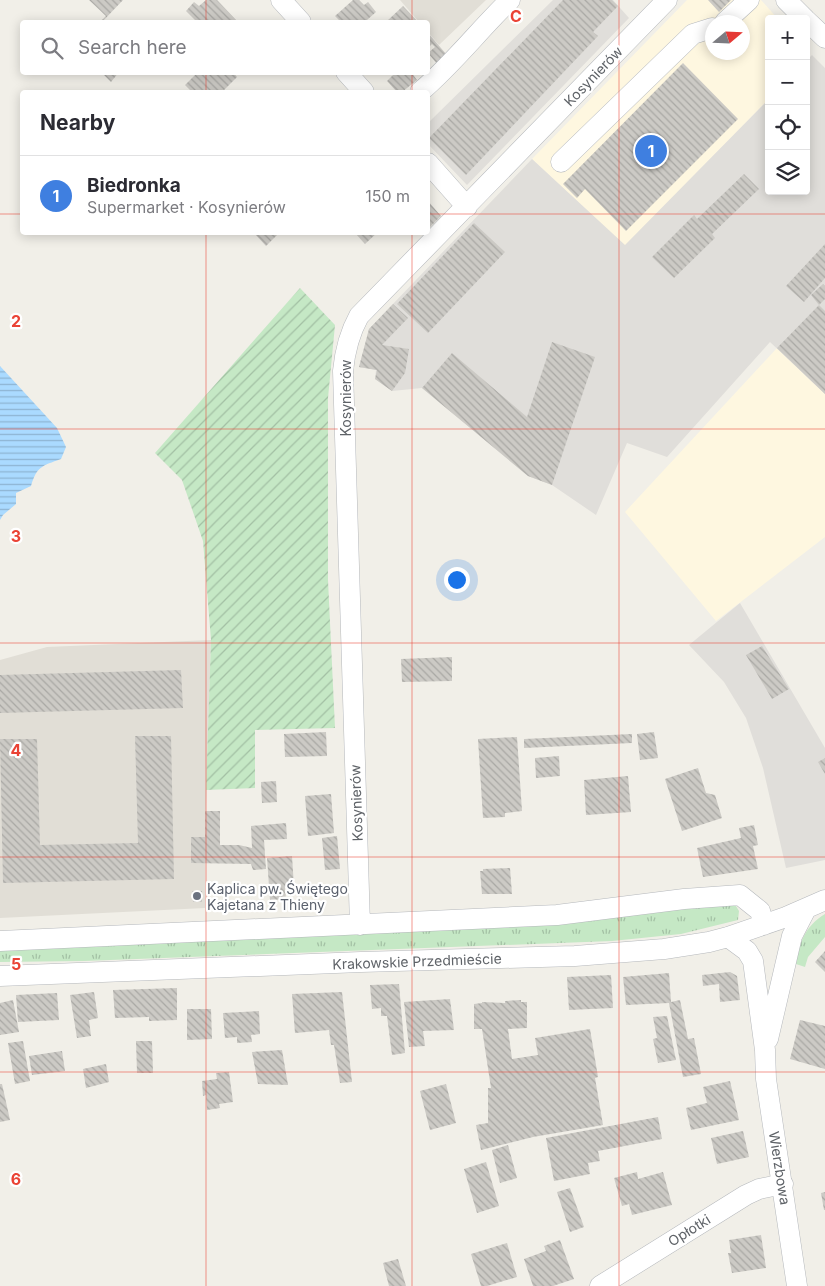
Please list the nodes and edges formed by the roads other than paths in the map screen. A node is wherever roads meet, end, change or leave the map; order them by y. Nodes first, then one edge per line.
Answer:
1 (280, 0) edge
2 (510, 0) edge
3 (667, 0) edge
4 (749, 0) edge
5 (786, 0) edge
6 (733, 15) edge
7 (802, 15) edge
8 (299, 20) edge
9 (810, 23) edge
10 (705, 30) edge
11 (825, 38) edge
12 (349, 75) edge
13 (362, 90) edge
14 (422, 90) edge
15 (561, 162) dead end
16 (430, 166) edge
17 (467, 207) junction
18 (825, 900) edge
19 (806, 909) junction
20 (360, 924) junction
21 (764, 925) junction
22 (728, 937) junction
23 (0, 941) edge
24 (0, 976) edge
25 (765, 1050) junction
26 (783, 1184) junction
27 (600, 1286) edge
28 (797, 1286) edge

1 - 8 street
2 - 14 street
3 - 17 street, Kosynierów
4 - 6 street
5 - 7 street
9 - 11 street
10 - 15 street
12 - 13 street
16 - 17 street
17 - 20 street, Kosynierów
18 - 19 street, Krakowskie Przedmieście
19 - 21 street, Krakowskie Przedmieście
19 - 25 street, Wierzbowa
20 - 21 street
20 - 23 street
21 - 22 street, Krakowskie Przedmieście
22 - 24 street, Krakowskie Przedmieście
22 - 25 street, Wierzbowa
25 - 26 street, Wierzbowa
26 - 27 street, Opłotki
26 - 28 street, Wierzbowa

